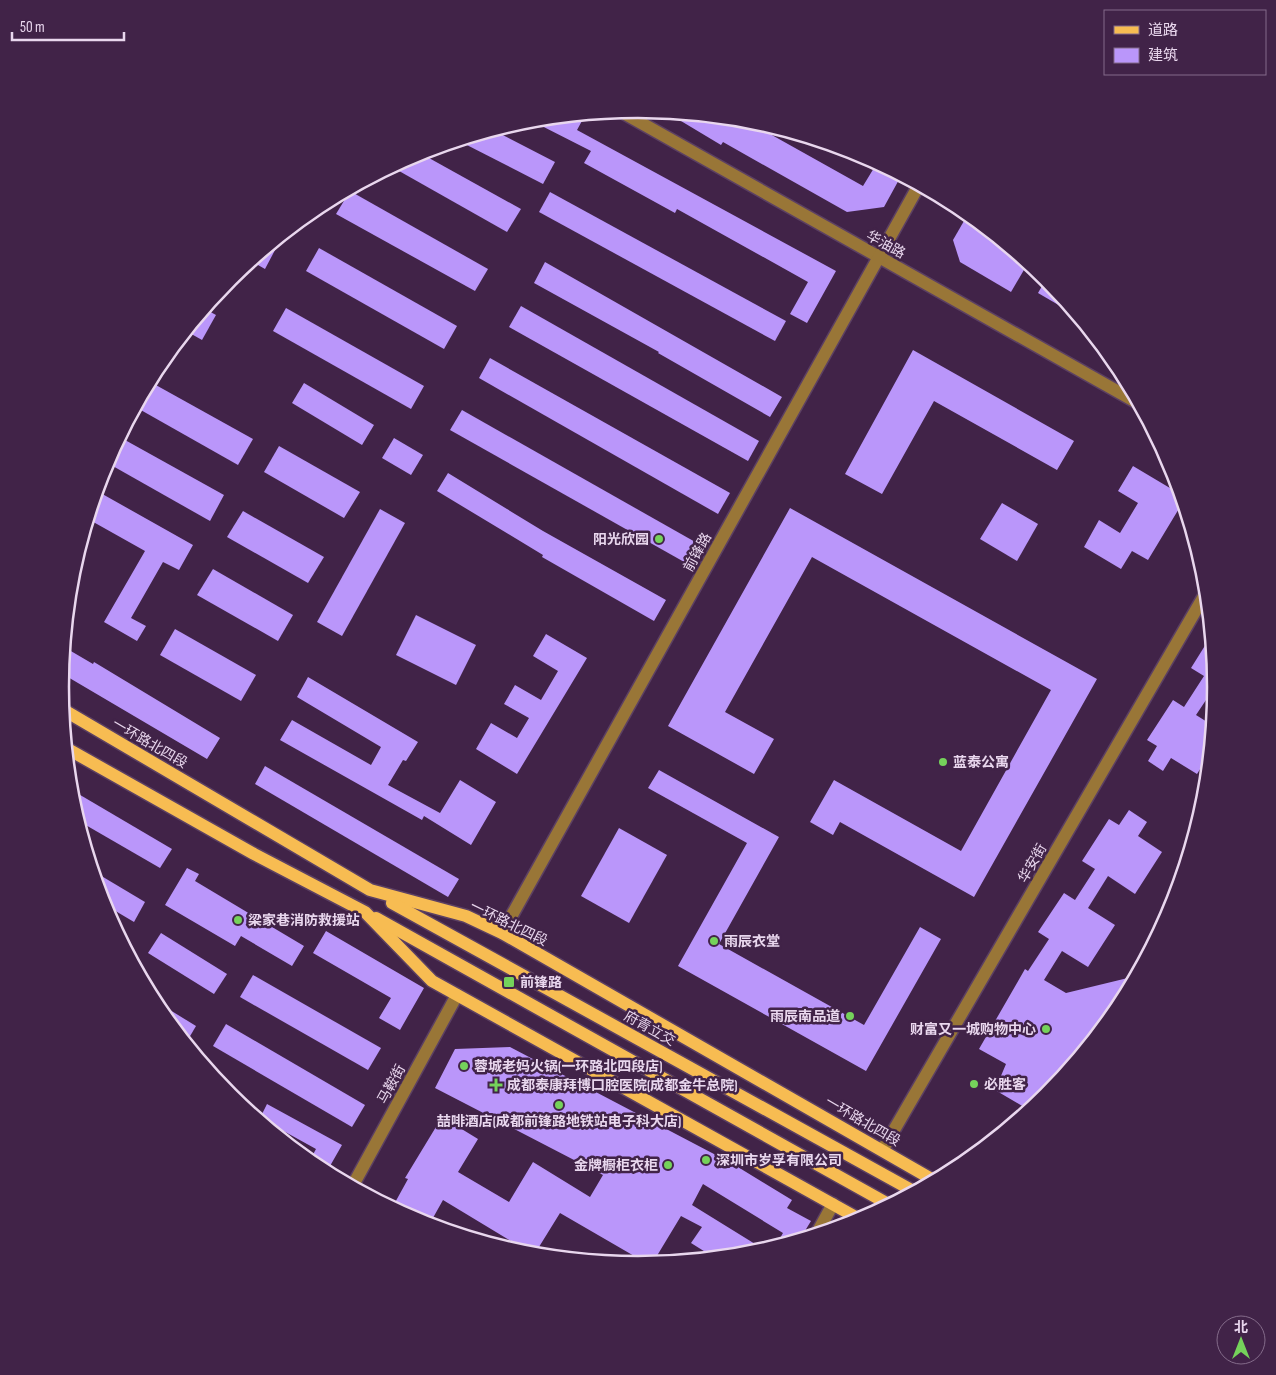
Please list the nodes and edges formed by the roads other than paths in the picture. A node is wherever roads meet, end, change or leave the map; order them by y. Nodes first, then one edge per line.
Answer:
1 (633, 118) edge
2 (916, 191) edge
3 (879, 257) junction
4 (1127, 397) edge
5 (1200, 601) edge
6 (70, 714) edge
7 (73, 752) edge
8 (370, 890) junction
9 (366, 912) junction
10 (502, 933) junction
11 (457, 995) junction
12 (883, 1149) junction
13 (928, 1177) edge
14 (355, 1181) edge
15 (908, 1188) edge
16 (883, 1201) edge
17 (833, 1204) junction
18 (852, 1215) edge
19 (820, 1227) edge

1 - 3 street, 华油路
2 - 3 street, 前锋路
3 - 4 street, 华油路
3 - 10 street, 前锋路
5 - 12 street, 华安街
6 - 8 main road, 一环路北四段
7 - 9 main road
8 - 10 main road, 一环路北四段
8 - 15 main road, 府青立交
9 - 11 main road
9 - 16 main road
10 - 12 main road, 一环路北四段
11 - 14 street, 马鞍街
11 - 17 main road
12 - 13 main road, 一环路北四段
17 - 18 main road
17 - 19 street

